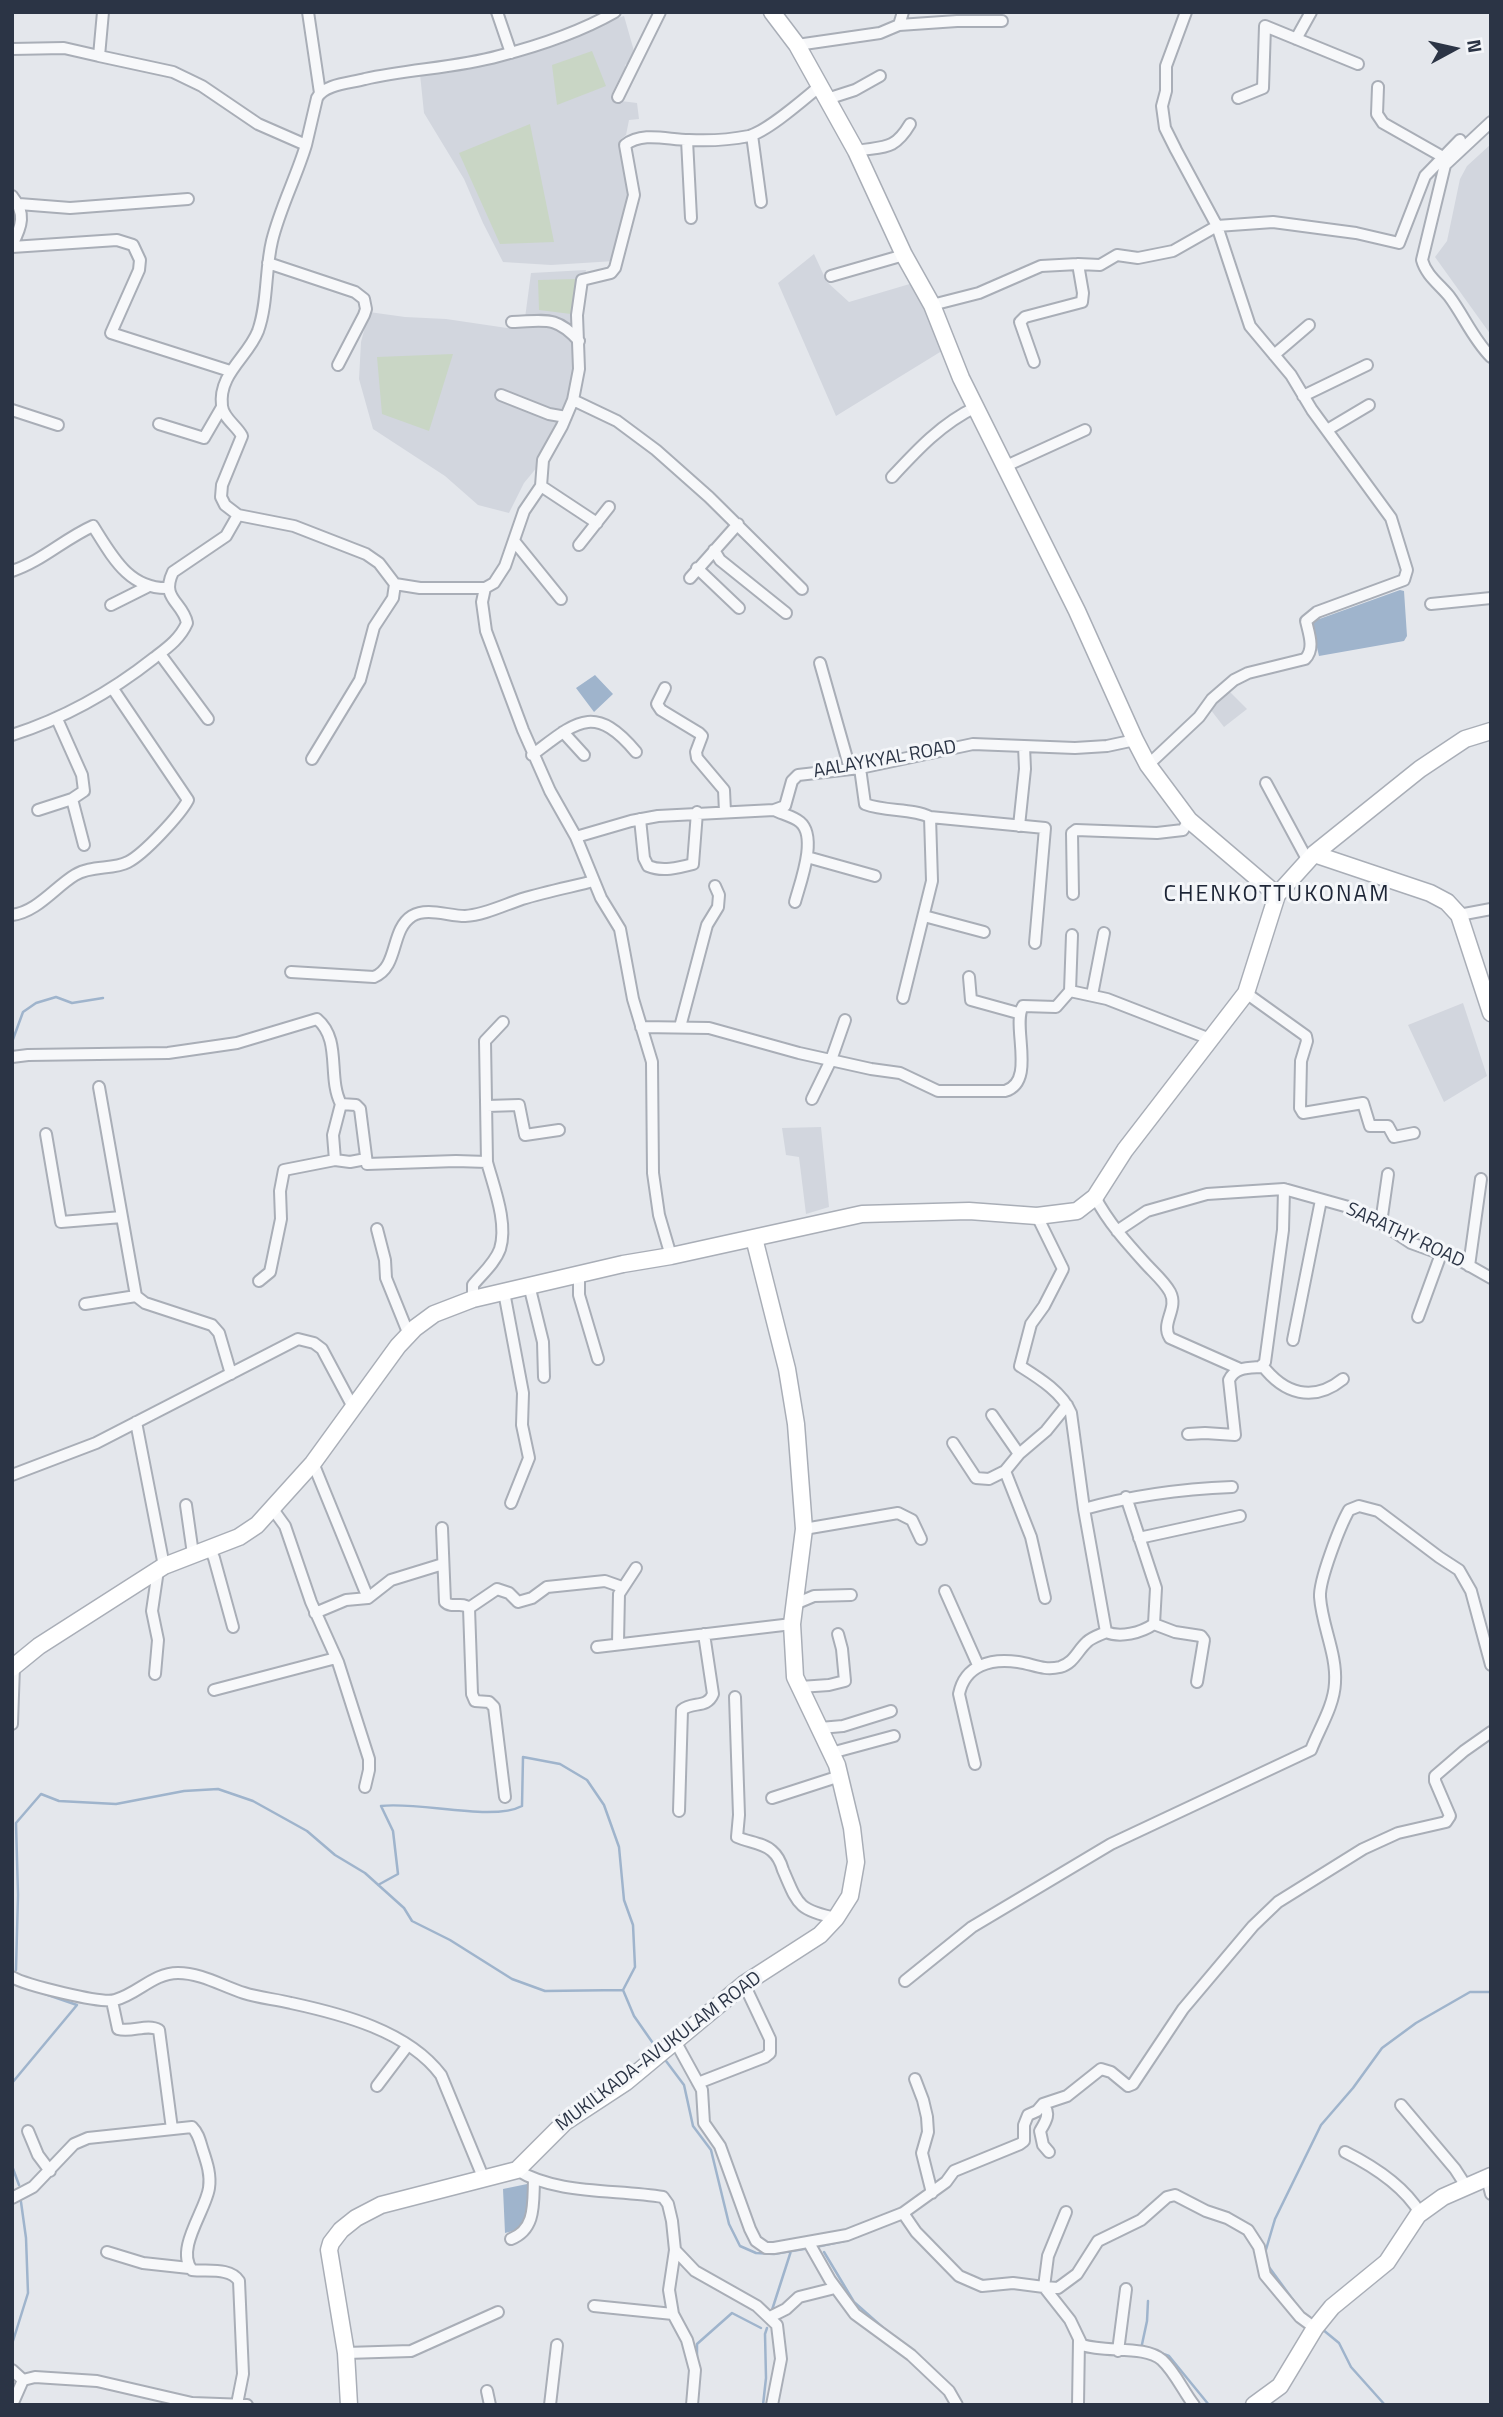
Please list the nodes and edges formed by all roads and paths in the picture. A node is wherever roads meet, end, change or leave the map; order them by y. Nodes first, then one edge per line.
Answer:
1 (103, 12) edge
2 (308, 12) edge
3 (497, 12) edge
4 (615, 12) edge
5 (660, 12) edge
6 (772, 12) edge
7 (903, 12) edge
8 (1186, 12) edge
9 (1311, 12) edge
10 (1002, 21) dead end
11 (899, 25) junction
12 (1296, 39) junction
13 (797, 45) junction
14 (12, 49) edge
15 (511, 53) junction
16 (99, 56) junction
17 (1358, 64) dead end
18 (880, 76) dead end
19 (1378, 87) dead end
20 (824, 92) junction
21 (320, 93) junction
22 (618, 97) dead end
23 (1238, 98) dead end
24 (1491, 122) edge
25 (910, 124) dead end
26 (752, 135) junction
27 (1460, 139) dead end
28 (687, 140) junction
29 (306, 145) junction
30 (856, 151) junction
31 (1443, 157) junction
32 (188, 199) dead end
33 (15, 200) edge
34 (761, 202) dead end
35 (691, 218) dead end
36 (1217, 226) junction
37 (12, 246) edge
38 (904, 255) junction
39 (268, 263) junction
40 (1079, 264) junction
41 (831, 276) dead end
42 (932, 304) junction
43 (512, 322) dead end
44 (1309, 325) dead end
45 (579, 341) junction
46 (1274, 355) junction
47 (1491, 357) edge
48 (1034, 362) dead end
49 (338, 365) dead end
50 (1367, 365) dead end
51 (230, 371) junction
52 (501, 395) dead end
53 (1303, 396) junction
54 (573, 400) junction
55 (1369, 405) dead end
56 (222, 407) junction
57 (976, 407) junction
58 (12, 410) edge
59 (566, 417) junction
60 (159, 424) dead end
61 (58, 425) dead end
62 (1085, 430) dead end
63 (1327, 430) junction
64 (1006, 466) junction
65 (892, 477) dead end
66 (541, 486) junction
67 (609, 508) dead end
68 (238, 515) junction
69 (597, 523) junction
70 (738, 524) junction
71 (514, 541) junction
72 (579, 545) dead end
73 (714, 550) junction
74 (696, 568) junction
75 (12, 571) edge
76 (690, 578) dead end
77 (394, 584) junction
78 (147, 587) junction
79 (169, 588) junction
80 (485, 588) junction
81 (802, 589) dead end
82 (1491, 598) edge
83 (561, 600) dead end
84 (1431, 604) dead end
85 (111, 605) dead end
86 (739, 608) dead end
87 (786, 613) dead end
88 (160, 654) junction
89 (820, 663) dead end
90 (665, 688) dead end
91 (113, 689) junction
92 (57, 719) junction
93 (208, 719) dead end
94 (1491, 731) edge
95 (563, 732) junction
96 (12, 735) edge
97 (1135, 740) junction
98 (1024, 746) junction
99 (636, 752) dead end
100 (532, 754) junction
101 (584, 755) dead end
102 (312, 759) dead end
103 (1148, 765) junction
104 (855, 768) junction
105 (1266, 783) dead end
106 (72, 799) junction
107 (38, 810) dead end
108 (782, 811) junction
109 (697, 812) junction
110 (725, 813) junction
111 (930, 817) junction
112 (640, 819) junction
113 (1189, 820) junction
114 (1018, 826) junction
115 (576, 837) junction
116 (84, 845) dead end
117 (807, 857) junction
118 (1311, 857) junction
119 (875, 876) dead end
120 (594, 881) junction
121 (715, 886) dead end
122 (1073, 894) dead end
123 (1278, 895) junction
124 (795, 902) dead end
125 (1491, 909) edge
126 (12, 915) edge
127 (1458, 915) junction
128 (924, 916) junction
129 (984, 932) dead end
130 (1104, 933) dead end
131 (1072, 935) dead end
132 (1035, 943) dead end
133 (291, 972) dead end
134 (969, 977) dead end
135 (1070, 991) junction
136 (1246, 993) junction
137 (1092, 995) junction
138 (902, 998) dead end
139 (1018, 1013) junction
140 (1491, 1013) edge
141 (845, 1020) dead end
142 (503, 1022) dead end
143 (641, 1027) junction
144 (680, 1027) junction
145 (1210, 1039) junction
146 (12, 1057) edge
147 (831, 1060) junction
148 (99, 1087) dead end
149 (812, 1099) dead end
150 (341, 1104) junction
151 (487, 1106) junction
152 (559, 1130) dead end
153 (1414, 1133) dead end
154 (46, 1134) dead end
155 (366, 1159) junction
156 (335, 1160) junction
157 (487, 1162) junction
158 (1388, 1174) dead end
159 (1481, 1179) dead end
160 (1284, 1189) junction
161 (1095, 1197) junction
162 (1321, 1200) junction
163 (1037, 1216) junction
164 (122, 1217) junction
165 (1381, 1223) junction
166 (377, 1229) dead end
167 (1117, 1231) junction
168 (754, 1238) junction
169 (1441, 1254) junction
170 (671, 1256) junction
171 (1469, 1266) junction
172 (579, 1274) junction
173 (1491, 1278) edge
174 (259, 1281) dead end
175 (529, 1286) junction
176 (504, 1292) junction
177 (136, 1296) junction
178 (473, 1299) junction
179 (85, 1304) dead end
180 (1418, 1317) dead end
181 (409, 1335) junction
182 (1293, 1340) dead end
183 (598, 1359) dead end
184 (1262, 1365) junction
185 (1240, 1369) junction
186 (231, 1374) junction
187 (544, 1377) dead end
188 (1343, 1379) dead end
189 (1067, 1405) junction
190 (354, 1409) junction
191 (992, 1415) dead end
192 (136, 1422) junction
193 (1188, 1434) dead end
194 (953, 1443) dead end
195 (1019, 1454) junction
196 (313, 1463) junction
197 (1005, 1471) junction
198 (12, 1475) edge
199 (1232, 1487) dead end
200 (1125, 1497) junction
201 (511, 1503) dead end
202 (186, 1505) dead end
203 (272, 1508) junction
204 (1084, 1508) junction
205 (1240, 1516) dead end
206 (442, 1528) dead end
207 (804, 1529) junction
208 (1139, 1538) junction
209 (921, 1539) dead end
210 (209, 1548) junction
211 (193, 1554) junction
212 (443, 1564) junction
213 (161, 1568) junction
214 (636, 1568) dead end
215 (622, 1587) junction
216 (945, 1591) dead end
217 (851, 1595) dead end
218 (368, 1598) junction
219 (1045, 1598) dead end
220 (795, 1604) junction
221 (469, 1608) junction
222 (315, 1613) junction
223 (792, 1624) junction
224 (1154, 1624) junction
225 (233, 1628) dead end
226 (1106, 1632) junction
227 (704, 1634) junction
228 (838, 1634) dead end
229 (618, 1643) junction
230 (597, 1647) dead end
231 (336, 1658) junction
232 (978, 1665) junction
233 (1491, 1665) edge
234 (13, 1667) edge
235 (155, 1674) dead end
236 (1196, 1682) dead end
237 (800, 1687) junction
238 (214, 1690) dead end
239 (735, 1697) dead end
240 (891, 1711) dead end
241 (12, 1724) edge
242 (820, 1728) junction
243 (1491, 1732) edge
244 (894, 1735) dead end
245 (831, 1753) junction
246 (975, 1763) dead end
247 (840, 1776) junction
248 (365, 1787) dead end
249 (505, 1797) dead end
250 (772, 1798) dead end
251 (679, 1811) dead end
252 (836, 1918) junction
253 (12, 1978) edge
254 (905, 1981) dead end
255 (744, 1984) junction
256 (112, 2001) junction
257 (408, 2045) junction
258 (663, 2049) junction
259 (915, 2079) dead end
260 (698, 2083) junction
261 (377, 2085) dead end
262 (1043, 2104) junction
263 (1401, 2105) dead end
264 (172, 2129) junction
265 (28, 2131) dead end
266 (1049, 2152) dead end
267 (1345, 2152) dead end
268 (517, 2170) junction
269 (50, 2171) junction
270 (483, 2177) junction
271 (534, 2180) junction
272 (1490, 2183) edge
273 (1466, 2186) junction
274 (932, 2193) junction
275 (12, 2198) edge
276 (1066, 2212) dead end
277 (1420, 2213) junction
278 (905, 2217) junction
279 (511, 2239) dead end
280 (810, 2246) junction
281 (675, 2250) junction
282 (107, 2252) dead end
283 (189, 2268) junction
284 (1044, 2284) junction
285 (835, 2288) junction
286 (1126, 2288) dead end
287 (594, 2306) dead end
288 (498, 2312) dead end
289 (673, 2314) junction
290 (769, 2317) junction
291 (1319, 2324) junction
292 (1079, 2340) junction
293 (557, 2345) dead end
294 (1118, 2349) junction
295 (346, 2353) junction
296 (12, 2370) edge
297 (23, 2380) junction
298 (487, 2391) dead end
299 (12, 2404) edge
300 (242, 2404) edge
301 (349, 2405) edge
302 (490, 2405) edge
303 (550, 2405) edge
304 (692, 2405) edge
305 (772, 2405) edge
306 (957, 2405) edge
307 (1078, 2405) edge
308 (1194, 2405) edge
309 (1254, 2405) edge

1 - 16 street
2 - 21 street
3 - 15 street
4 - 15 street
5 - 22 street
6 - 13 main road
7 - 11 street
8 - 36 street
9 - 12 street
10 - 11 street
11 - 13 street
12 - 17 street
12 - 23 street
13 - 20 main road
14 - 16 street
15 - 21 street
16 - 29 street
18 - 20 street
19 - 31 street
20 - 26 street
20 - 30 main road
21 - 29 street
24 - 47 street
25 - 30 street
26 - 28 street
26 - 34 street
27 - 31 street
28 - 35 street
28 - 45 street
29 - 39 street
30 - 38 main road
31 - 36 street
32 - 33 street
33 - 37 street
36 - 40 street
36 - 46 street
37 - 51 street
38 - 41 street
38 - 42 main road
39 - 49 street
39 - 51 street
40 - 42 street
40 - 48 street
42 - 57 main road
43 - 45 street
44 - 46 street
45 - 54 street
46 - 53 street
50 - 53 street
51 - 56 street
52 - 59 street
53 - 63 street
54 - 59 street
54 - 70 street
55 - 63 street
56 - 60 street
56 - 68 street
57 - 64 main road
57 - 65 street
58 - 61 street
59 - 66 street
62 - 64 street
63 - 103 street
64 - 97 main road
66 - 69 street
66 - 71 street
67 - 69 street
68 - 77 street
68 - 79 street
69 - 72 street
70 - 73 street
70 - 81 street
71 - 80 street
71 - 83 street
73 - 74 street
73 - 87 street
74 - 76 street
74 - 86 street
75 - 78 street
77 - 80 street
77 - 102 street
78 - 79 street
78 - 85 street
79 - 88 street
80 - 100 street
82 - 84 street
88 - 91 street
88 - 93 street
89 - 104 street
90 - 110 street
91 - 92 street
91 - 126 street
92 - 96 street
92 - 106 street
94 - 118 main road
95 - 99 street
95 - 100 street
95 - 101 street
97 - 98 street, AALAYKYAL ROAD
97 - 103 main road
98 - 104 street, AALAYKYAL ROAD
98 - 114 street
100 - 115 street
103 - 113 main road
104 - 108 street, AALAYKYAL ROAD
104 - 111 street
105 - 118 street
106 - 107 street
106 - 116 street
108 - 110 street
108 - 117 street
109 - 110 street
109 - 112 street
109 - 112 street
111 - 114 street
111 - 128 street
112 - 115 street
113 - 122 street
113 - 123 main road
114 - 132 street
115 - 120 street
117 - 119 street
117 - 124 street
118 - 123 main road
118 - 127 main road
120 - 133 street
120 - 143 street
121 - 144 street
123 - 136 main road
125 - 127 street
127 - 140 main road
128 - 129 street
128 - 138 street
130 - 137 street
131 - 135 street
134 - 139 street
135 - 137 street
135 - 139 street
136 - 145 main road
136 - 153 street
137 - 145 street
139 - 147 street
141 - 147 street
142 - 151 street
143 - 144 street
143 - 170 street
144 - 147 street
145 - 161 main road
146 - 150 street
147 - 149 street
148 - 164 street
150 - 155 street
150 - 156 street
151 - 152 street
151 - 157 street
154 - 164 street
155 - 156 street
155 - 157 street
156 - 174 street
157 - 178 street
158 - 165 street
159 - 171 street
160 - 162 street, SARATHY ROAD
160 - 167 street, SARATHY ROAD
160 - 184 street
161 - 163 main road
161 - 167 street
162 - 165 street, SARATHY ROAD
162 - 182 street
163 - 168 main road
163 - 189 street
164 - 177 street
165 - 169 street, SARATHY ROAD
166 - 181 street
167 - 185 street
168 - 170 main road
168 - 207 main road, MUKILKADA-AVUKULAM ROAD
169 - 171 street, SARATHY ROAD
169 - 180 street
170 - 172 main road
171 - 173 street, SARATHY ROAD
172 - 175 main road
172 - 183 street
175 - 176 main road
175 - 187 street
176 - 178 main road
176 - 201 street
177 - 179 street
177 - 186 street
178 - 181 main road
181 - 190 main road
184 - 185 street
184 - 188 street
185 - 193 street
186 - 190 street
186 - 192 street
189 - 195 street
189 - 204 street
190 - 196 main road
191 - 195 street
192 - 198 street
192 - 213 street
194 - 197 street
195 - 197 street
196 - 203 main road
196 - 218 street
197 - 219 street
199 - 200 street
200 - 204 street
200 - 208 street
202 - 211 street
203 - 210 main road
203 - 222 street
204 - 226 street
205 - 208 street
206 - 212 street
207 - 209 street
207 - 220 main road, MUKILKADA-AVUKULAM ROAD
208 - 224 street
210 - 211 main road
210 - 225 street
211 - 213 main road
212 - 218 street
212 - 221 street
213 - 234 main road
213 - 235 street
214 - 215 street
215 - 221 street
215 - 229 street
216 - 232 street
217 - 220 street
218 - 222 street
220 - 223 main road, MUKILKADA-AVUKULAM ROAD
221 - 249 street
222 - 231 street
223 - 227 street
223 - 237 main road, MUKILKADA-AVUKULAM ROAD
224 - 226 street
224 - 236 street
226 - 232 street
227 - 229 street
227 - 251 street
228 - 237 street
229 - 230 street
231 - 238 street
231 - 248 street
232 - 246 street
233 - 254 street
234 - 241 street
237 - 242 main road, MUKILKADA-AVUKULAM ROAD
239 - 252 street
240 - 242 street
242 - 245 main road, MUKILKADA-AVUKULAM ROAD
243 - 262 street
244 - 245 street
245 - 247 main road, MUKILKADA-AVUKULAM ROAD
247 - 250 street
247 - 252 main road, MUKILKADA-AVUKULAM ROAD
252 - 255 main road, MUKILKADA-AVUKULAM ROAD
253 - 256 street
255 - 258 main road, MUKILKADA-AVUKULAM ROAD
255 - 260 street
256 - 257 street
256 - 264 street
257 - 261 street
257 - 270 street
258 - 260 street
258 - 268 main road, MUKILKADA-AVUKULAM ROAD
259 - 274 street
260 - 280 street
262 - 266 street
262 - 274 street
263 - 273 street
264 - 269 street
264 - 283 street
265 - 269 street
267 - 277 street
268 - 270 main road
268 - 271 street
269 - 275 street
270 - 295 main road
271 - 279 street
271 - 281 street
272 - 273 main road
273 - 277 main road
274 - 278 street
276 - 284 street
277 - 291 main road
278 - 280 street
278 - 284 street
280 - 285 street
281 - 289 street
281 - 290 street
282 - 283 street
283 - 300 street
284 - 291 street
284 - 292 street
285 - 290 street
285 - 306 street
286 - 294 street
287 - 289 street
288 - 295 street
289 - 304 street
290 - 305 street
291 - 309 main road
292 - 294 street
292 - 307 street
293 - 303 street
294 - 308 street
295 - 301 main road
296 - 297 street
297 - 299 street
297 - 300 street
298 - 302 street

